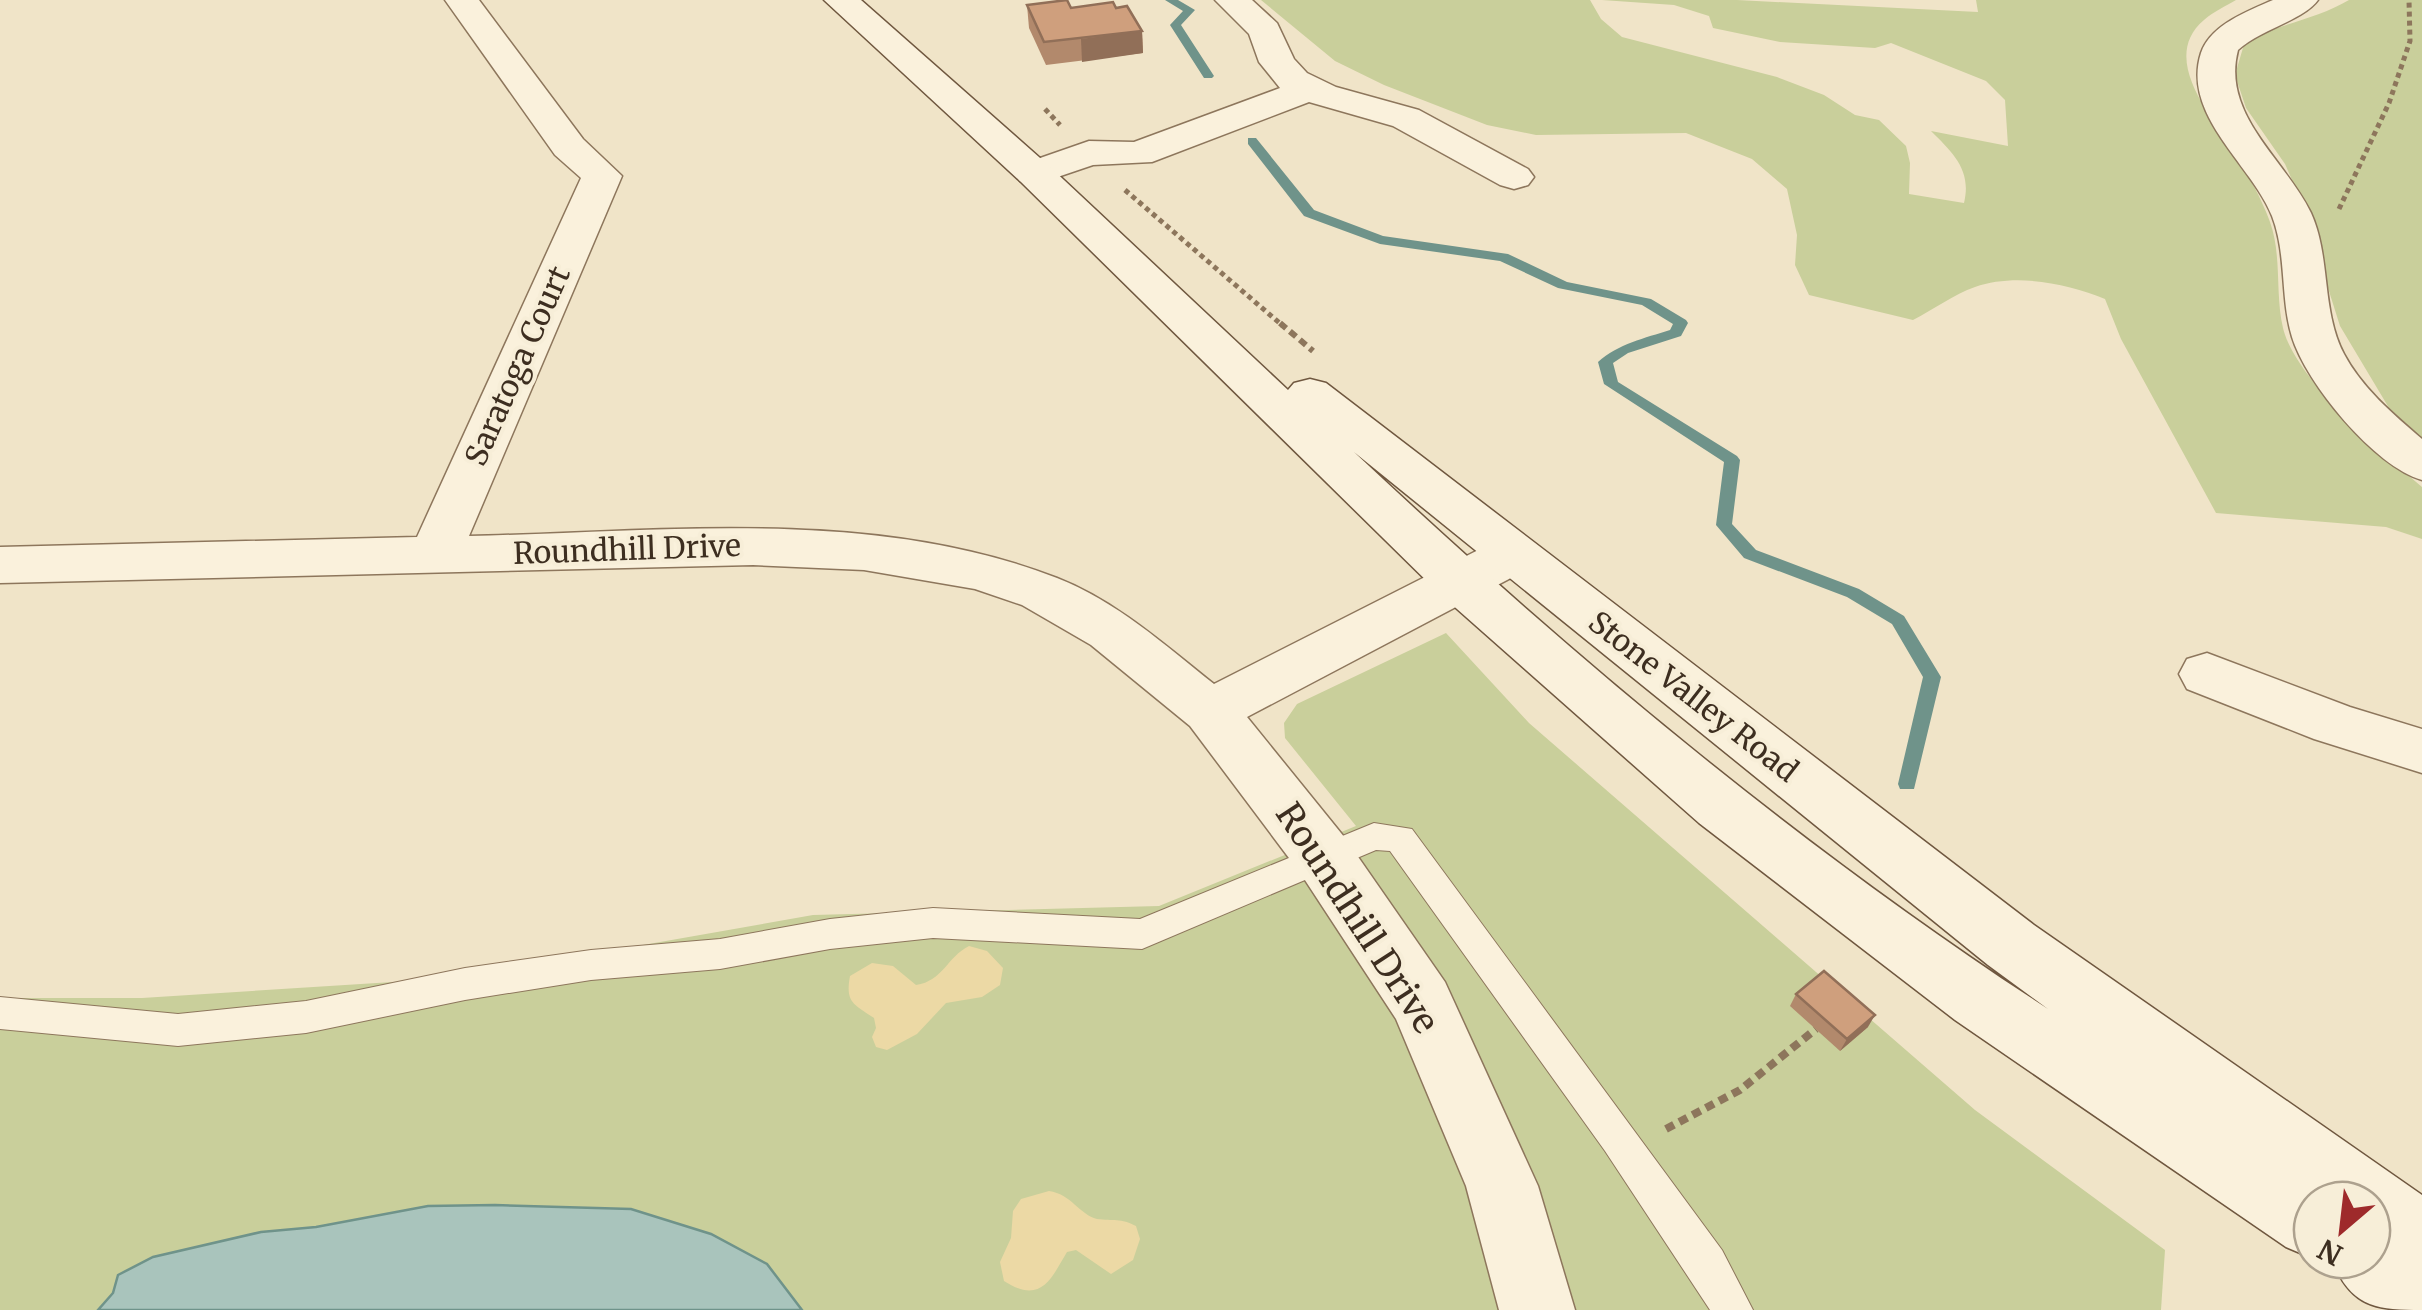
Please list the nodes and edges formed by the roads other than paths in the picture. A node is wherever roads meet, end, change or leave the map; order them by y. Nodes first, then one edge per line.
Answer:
1 (462, 0) edge
2 (841, 0) edge
3 (1232, 0) edge
4 (2301, 0) edge
5 (1295, 79) junction
6 (1034, 173) junction
7 (1514, 177) dead end
8 (2422, 464) edge
9 (1512, 554) junction
10 (435, 555) junction
11 (0, 565) edge
12 (1459, 581) junction
13 (2207, 674) dead end
14 (1210, 711) junction
15 (2422, 751) edge
16 (1323, 856) junction
17 (0, 1012) edge
18 (2339, 1180) edge
19 (2292, 1209) edge
20 (2392, 1218) edge
21 (2422, 1239) edge
22 (2392, 1275) edge
23 (2422, 1295) edge
24 (1537, 1310) edge
25 (1732, 1310) edge

1 - 10 street, Saratoga Court
2 - 6 street, Stone Valley Road
3 - 5 street
4 - 8 street
5 - 6 street
5 - 7 street
6 - 9 street, Stone Valley Road
6 - 12 street, Stone Valley Road
9 - 12 street
9 - 18 street, Stone Valley Road
10 - 11 street, Roundhill Drive
10 - 14 street, Roundhill Drive
12 - 14 street
12 - 19 street, Stone Valley Road
13 - 15 street
14 - 16 street, Roundhill Drive
16 - 17 lane
16 - 24 street, Roundhill Drive
16 - 25 lane
20 - 21 street, Stone Valley Road
22 - 23 street

